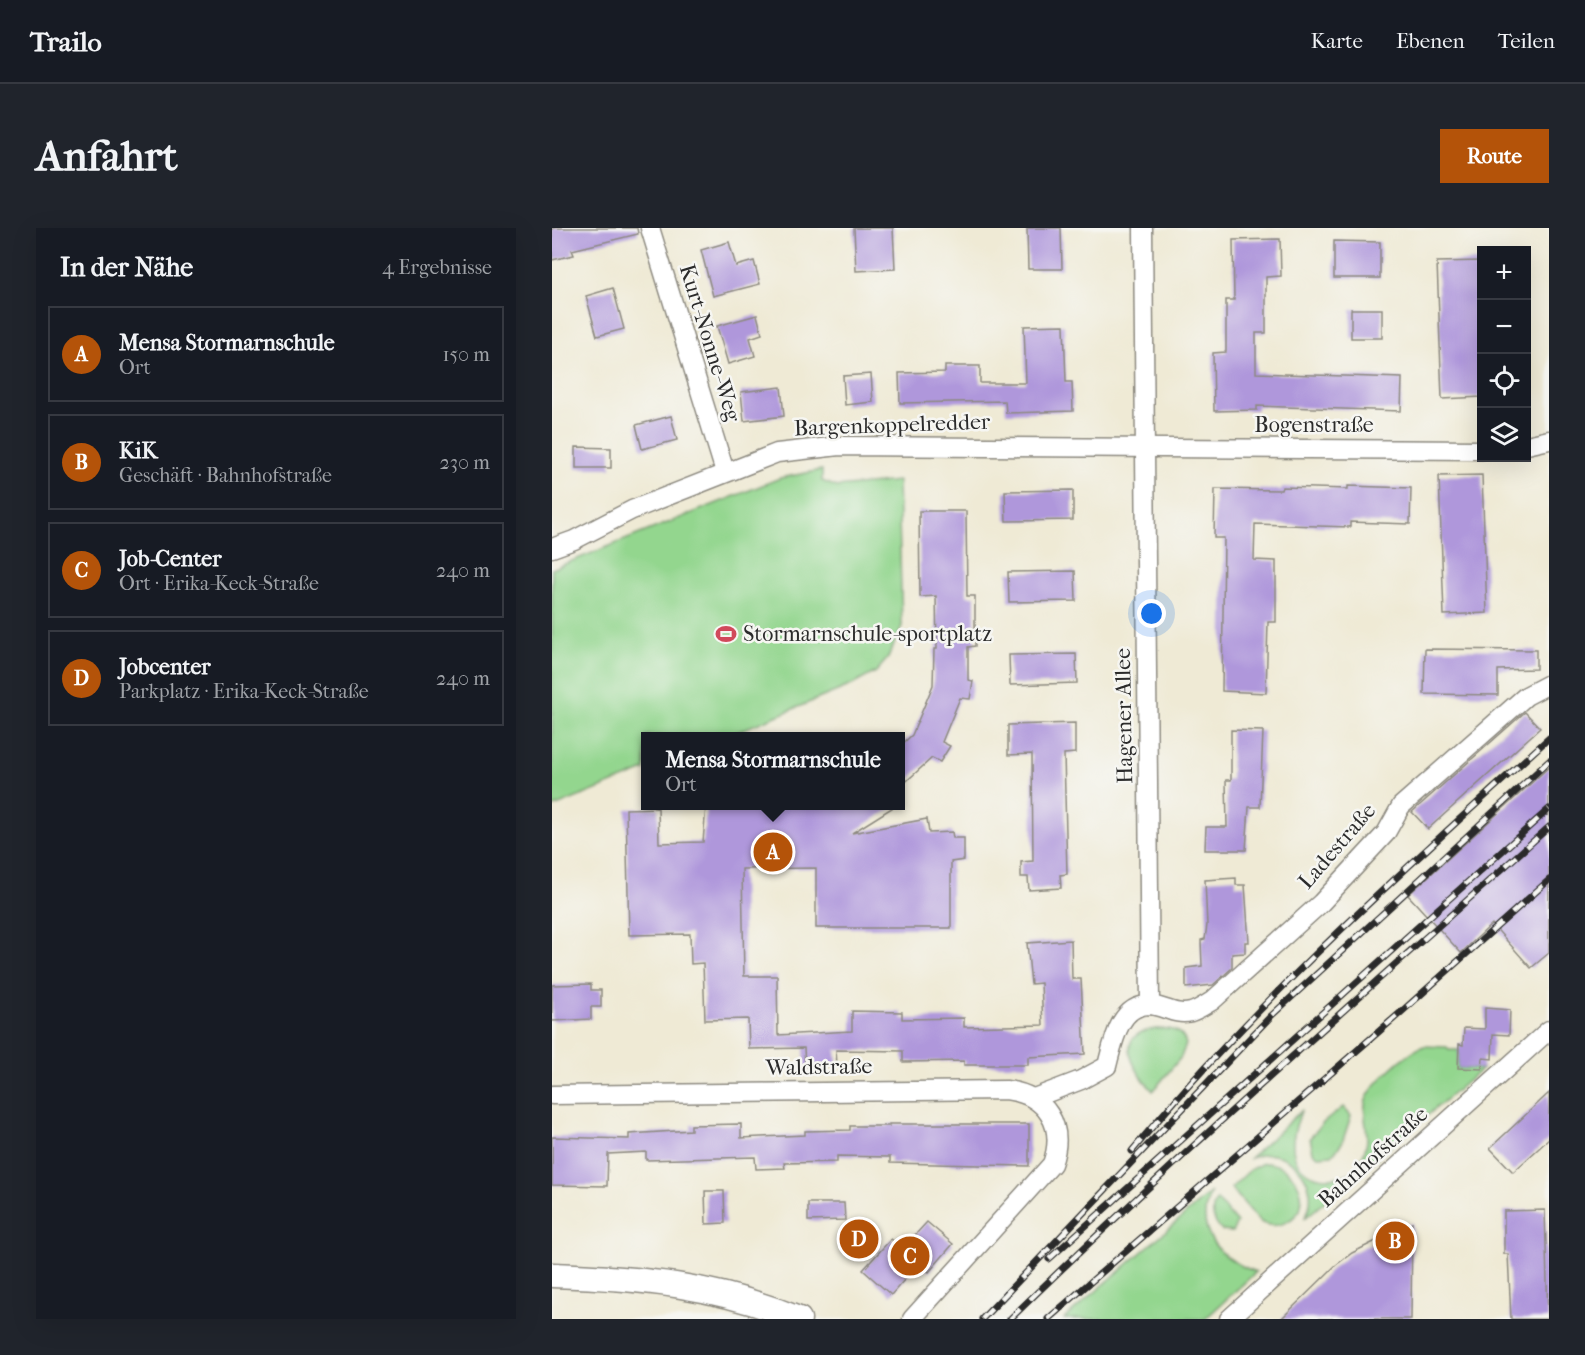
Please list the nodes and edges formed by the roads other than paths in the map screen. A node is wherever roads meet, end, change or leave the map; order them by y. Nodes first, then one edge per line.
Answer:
1 (650, 228) edge
2 (1143, 228) edge
3 (1549, 440) edge
4 (1531, 444) edge
5 (1145, 448) junction
6 (1477, 450) edge
7 (725, 472) junction
8 (552, 548) edge
9 (1549, 684) edge
10 (1150, 1005) junction
11 (1549, 1030) edge
12 (552, 1095) edge
13 (1034, 1098) junction
14 (552, 1275) edge
15 (799, 1319) edge
16 (912, 1319) edge
17 (1229, 1319) edge

1 - 7 street, Kurt-Nonne-Weg
2 - 5 street, Hagener Allee
3 - 4 street
5 - 6 street, Bogenstraße
5 - 7 street, Bargenkoppelredder
5 - 10 street, Hagener Allee
7 - 8 street, Bargenkoppelredder
9 - 10 street, Ladestraße
10 - 13 street
11 - 17 street, Bahnhofstraße
12 - 13 street, Waldstraße
13 - 16 street
14 - 15 main road

